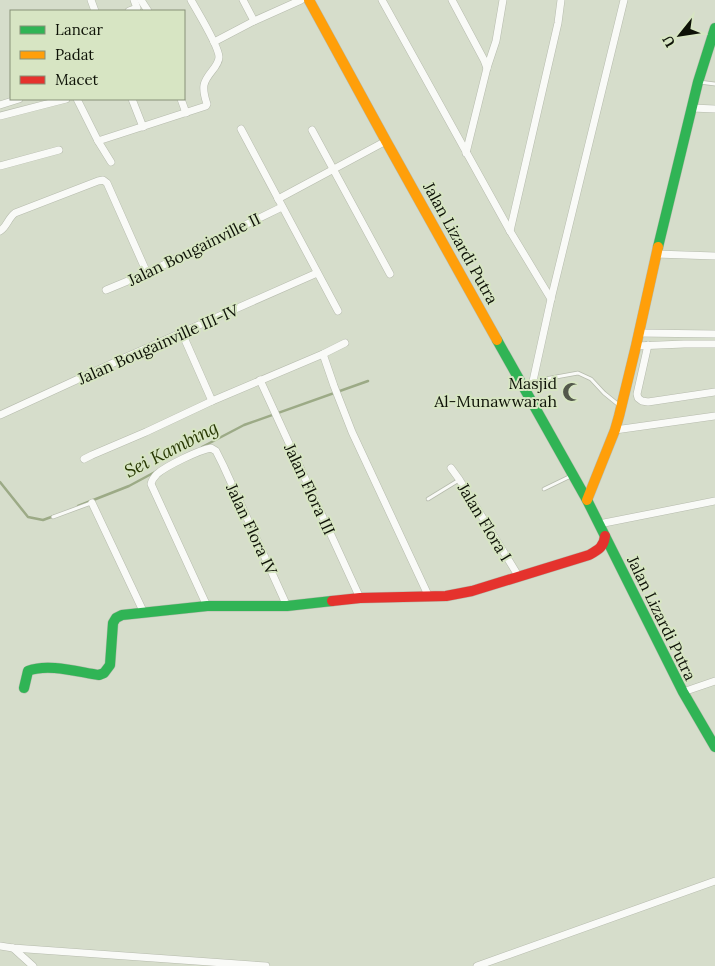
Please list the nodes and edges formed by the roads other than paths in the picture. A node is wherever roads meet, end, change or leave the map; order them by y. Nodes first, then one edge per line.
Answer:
1 (134, 0) edge
2 (191, 0) edge
3 (243, 0) edge
4 (302, 0) edge
5 (309, 0) edge
6 (382, 0) edge
7 (452, 0) edge
8 (503, 0) edge
9 (561, 0) edge
10 (624, 0) edge
11 (293, 2) edge
12 (131, 10) edge
13 (254, 21) junction
14 (714, 34) edge
15 (214, 42) junction
16 (487, 68) junction
17 (698, 82) junction
18 (715, 84) edge
19 (16, 100) edge
20 (62, 100) edge
21 (77, 100) edge
22 (132, 100) edge
23 (181, 100) edge
24 (0, 105) edge
25 (692, 108) junction
26 (715, 109) edge
27 (186, 113) junction
28 (0, 116) edge
29 (143, 127) junction
30 (241, 129) dead end
31 (312, 130) dead end
32 (386, 141) junction
33 (98, 142) junction
34 (59, 150) dead end
35 (466, 153) junction
36 (111, 162) dead end
37 (0, 166) edge
38 (333, 170) junction
39 (278, 199) junction
40 (282, 207) junction
41 (510, 231) junction
42 (0, 232) edge
43 (656, 254) junction
44 (715, 256) edge
45 (147, 273) junction
46 (317, 273) junction
47 (390, 274) dead end
48 (106, 290) dead end
49 (550, 299) junction
50 (338, 312) dead end
51 (686, 332) junction
52 (182, 333) junction
53 (638, 333) junction
54 (715, 334) edge
55 (345, 343) dead end
56 (684, 344) junction
57 (715, 344) edge
58 (636, 346) junction
59 (648, 346) junction
60 (323, 354) junction
61 (260, 380) junction
62 (533, 381) junction
63 (527, 392) junction
64 (715, 392) edge
65 (212, 401) junction
66 (0, 416) edge
67 (715, 416) edge
68 (618, 419) junction
69 (84, 459) dead end
70 (451, 468) dead end
71 (574, 475) junction
72 (460, 479) junction
73 (544, 489) dead end
74 (428, 499) dead end
75 (587, 500) junction
76 (715, 500) edge
77 (92, 503) joint
78 (53, 517) dead end
79 (599, 524) junction
80 (605, 536) junction
81 (519, 577) junction
82 (429, 597) junction
83 (360, 598) junction
84 (207, 606) junction
85 (287, 606) junction
86 (144, 612) junction
87 (715, 681) edge
88 (24, 688) dead end
89 (683, 692) junction
90 (715, 747) edge
91 (715, 880) edge
92 (0, 946) edge
93 (13, 948) junction
94 (33, 966) edge
95 (266, 966) edge
96 (477, 966) edge

1 - 12 street
2 - 15 street
3 - 13 street
4 - 11 street
5 - 32 street, Jalan Lizardi Putra
6 - 35 street
7 - 16 street
8 - 16 street
9 - 41 street
10 - 49 street
11 - 13 street
13 - 15 street
14 - 17 street
15 - 27 street
16 - 35 street
17 - 18 lane
17 - 25 street
19 - 24 street
20 - 28 street
21 - 33 street
22 - 29 street
23 - 27 street
25 - 26 street
25 - 43 street
27 - 29 street
29 - 33 street
30 - 39 street
31 - 38 street
32 - 38 street
32 - 63 street, Jalan Lizardi Putra
33 - 36 street
34 - 37 street
35 - 41 street
38 - 39 street
38 - 47 street
39 - 40 street
40 - 45 street, Jalan Bougainville II
40 - 46 street
41 - 49 street
42 - 45 street
43 - 44 street
43 - 53 street
45 - 48 street, Jalan Bougainville II
46 - 50 street
46 - 52 street, Jalan Bougainville III-IV
49 - 62 street
51 - 53 street
51 - 54 street
51 - 56 street
52 - 65 street
52 - 66 street, Jalan Bougainville III-IV
53 - 58 street
55 - 60 street
56 - 57 street
56 - 59 street
58 - 59 street
58 - 68 street
59 - 64 street
60 - 61 street
60 - 82 street
61 - 65 street
61 - 83 street, Jalan Flora III
62 - 63 street
62 - 68 lane
63 - 71 street, Jalan Lizardi Putra
65 - 69 street
67 - 68 street
68 - 75 street
70 - 72 street, Jalan Flora I
71 - 73 lane
71 - 75 street, Jalan Lizardi Putra
72 - 74 lane
72 - 81 street, Jalan Flora I
75 - 79 street, Jalan Lizardi Putra
76 - 79 street
77 - 78 lane
77 - 86 street
79 - 80 street, Jalan Lizardi Putra
80 - 81 street
80 - 89 street, Jalan Lizardi Putra
81 - 82 street
82 - 83 street
83 - 85 street
84 - 85 street
84 - 85 street, Jalan Flora IV
84 - 86 street
86 - 88 street
87 - 89 street
89 - 90 street, Jalan Lizardi Putra
91 - 96 street
92 - 93 street
93 - 94 street
93 - 95 street

